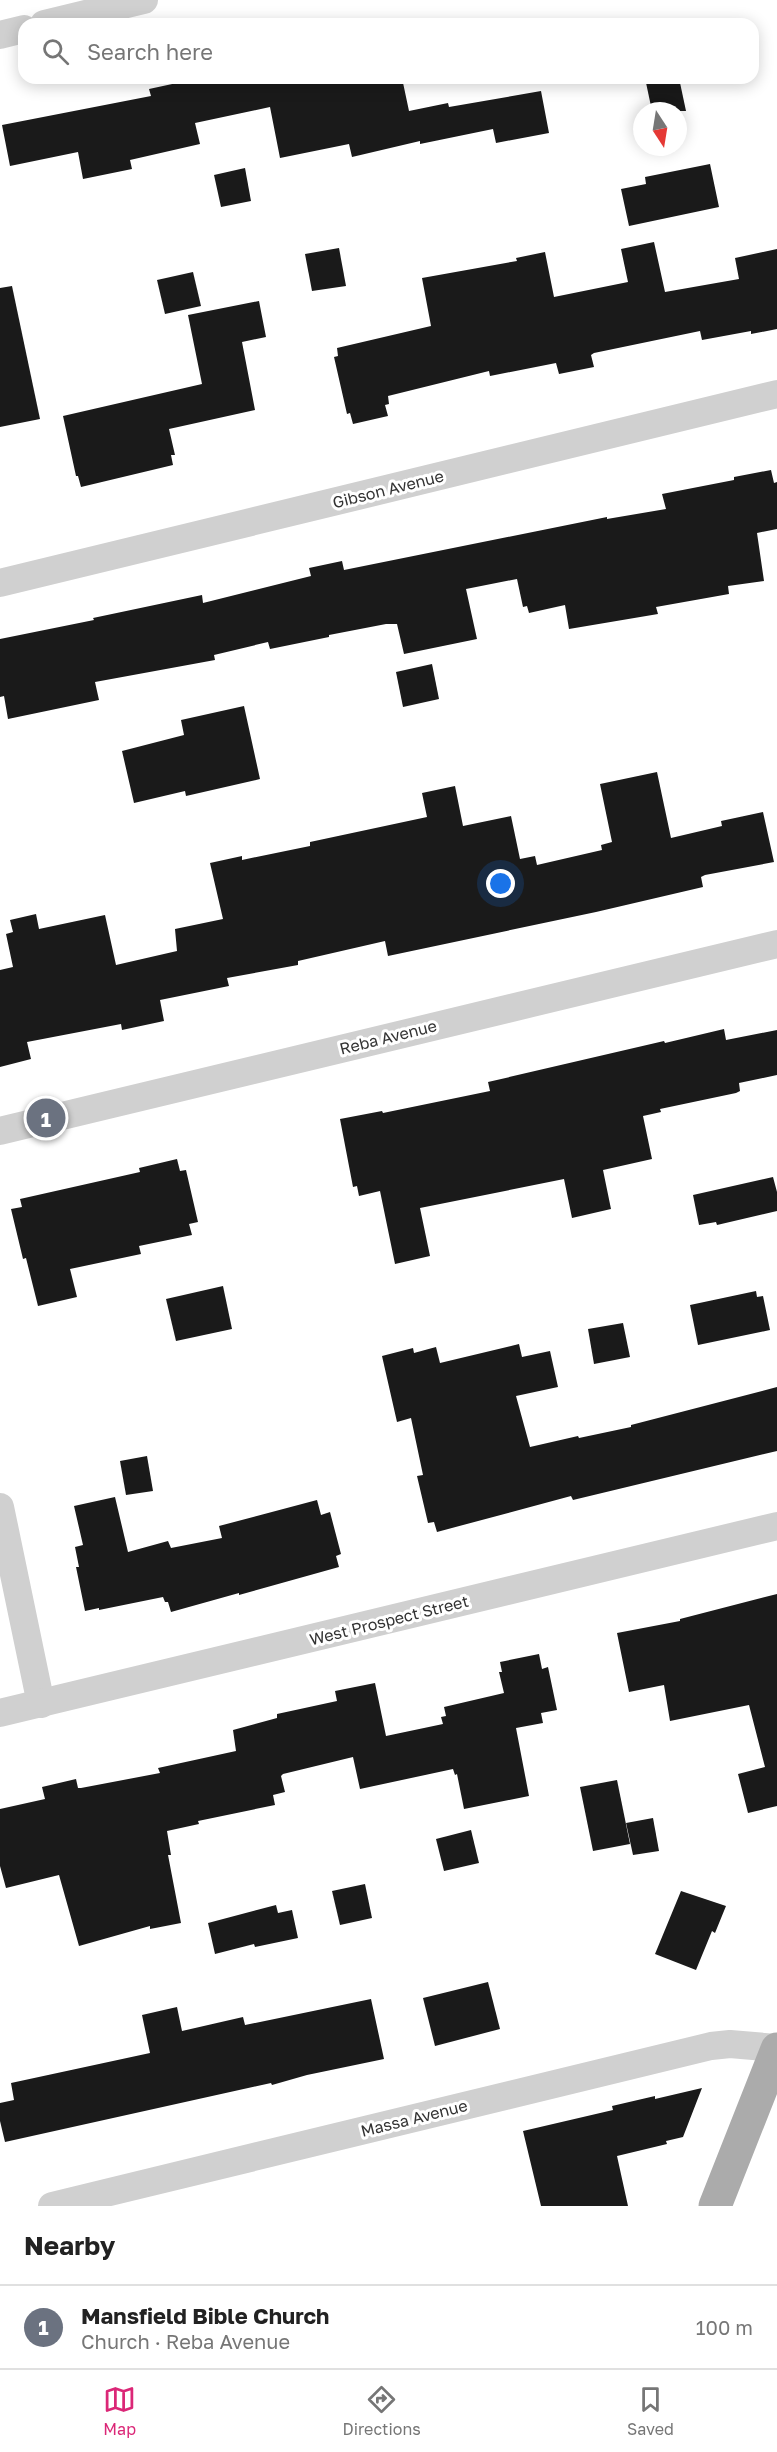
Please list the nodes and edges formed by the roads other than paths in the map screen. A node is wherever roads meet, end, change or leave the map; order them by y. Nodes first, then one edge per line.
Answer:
1 (144, 0) edge
2 (69, 18) edge
3 (18, 30) edge
4 (0, 35) edge
5 (777, 394) edge
6 (0, 583) edge
7 (777, 944) edge
8 (0, 1131) edge
9 (0, 1507) edge
10 (777, 1526) edge
11 (41, 1704) junction
12 (0, 1713) edge
13 (777, 2049) edge
14 (52, 2206) edge
15 (715, 2206) edge

1 - 2 street
3 - 4 street
5 - 6 street, Gibson Avenue
7 - 8 street, Reba Avenue
9 - 11 street
10 - 11 street, West Prospect Street
11 - 12 street, West Prospect Street
13 - 14 street, Massa Avenue
13 - 15 main road

